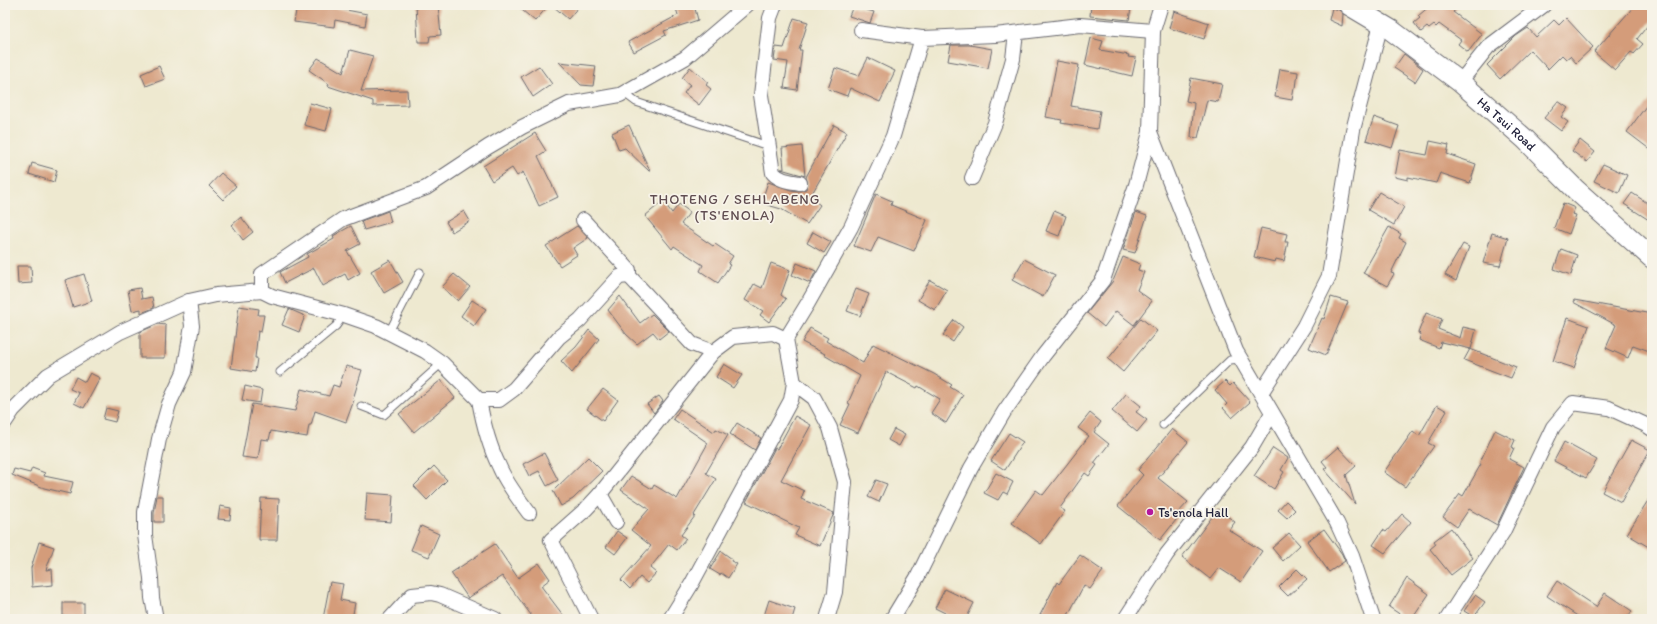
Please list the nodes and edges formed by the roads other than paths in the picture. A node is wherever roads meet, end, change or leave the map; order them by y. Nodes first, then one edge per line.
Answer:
1 (747, 5) edge
2 (775, 5) edge
3 (1161, 5) edge
4 (1349, 5) edge
5 (1544, 5) edge
6 (1381, 24) junction
7 (861, 30) dead end
8 (1153, 31) junction
9 (1016, 33) junction
10 (922, 38) junction
11 (1460, 82) junction
12 (624, 93) junction
13 (1150, 132) junction
14 (768, 146) junction
15 (972, 178) dead end
16 (800, 183) dead end
17 (583, 220) dead end
18 (1652, 258) edge
19 (420, 272) dead end
20 (629, 276) junction
21 (262, 291) junction
22 (189, 301) junction
23 (344, 316) junction
24 (388, 334) junction
25 (786, 338) junction
26 (713, 352) junction
27 (1241, 359) junction
28 (442, 363) junction
29 (280, 372) dead end
30 (794, 383) junction
31 (1261, 393) junction
32 (480, 400) junction
33 (361, 406) dead end
34 (1272, 413) junction
35 (5, 422) edge
36 (1163, 425) dead end
37 (1652, 429) edge
38 (600, 494) junction
39 (529, 513) dead end
40 (616, 522) dead end
41 (156, 619) edge
42 (390, 619) edge
43 (495, 619) edge
44 (591, 619) edge
45 (670, 619) edge
46 (826, 619) edge
47 (892, 619) edge
48 (1125, 619) edge
49 (1372, 619) edge
50 (1447, 619) edge

1 - 12 street
2 - 14 street
3 - 8 street
4 - 6 street, Ha Tsui Road
5 - 11 street
6 - 11 street, Ha Tsui Road
6 - 31 street
7 - 10 street
8 - 9 street
8 - 13 street
9 - 10 street
9 - 15 street
10 - 25 street
11 - 18 street, Ha Tsui Road
12 - 14 lane
12 - 21 street
13 - 27 street
13 - 47 street
14 - 16 street
17 - 20 street
19 - 24 lane
20 - 26 street
20 - 32 street
21 - 22 street
21 - 23 street
22 - 35 street
22 - 41 street
23 - 24 street
23 - 29 lane
24 - 28 street
25 - 26 street
25 - 30 street
26 - 38 street
27 - 31 street
27 - 36 lane
28 - 32 street
28 - 33 lane
30 - 45 street
30 - 46 street
31 - 34 street
32 - 39 street
34 - 48 street
34 - 49 street
37 - 50 street
38 - 40 street
38 - 44 street
42 - 43 street

